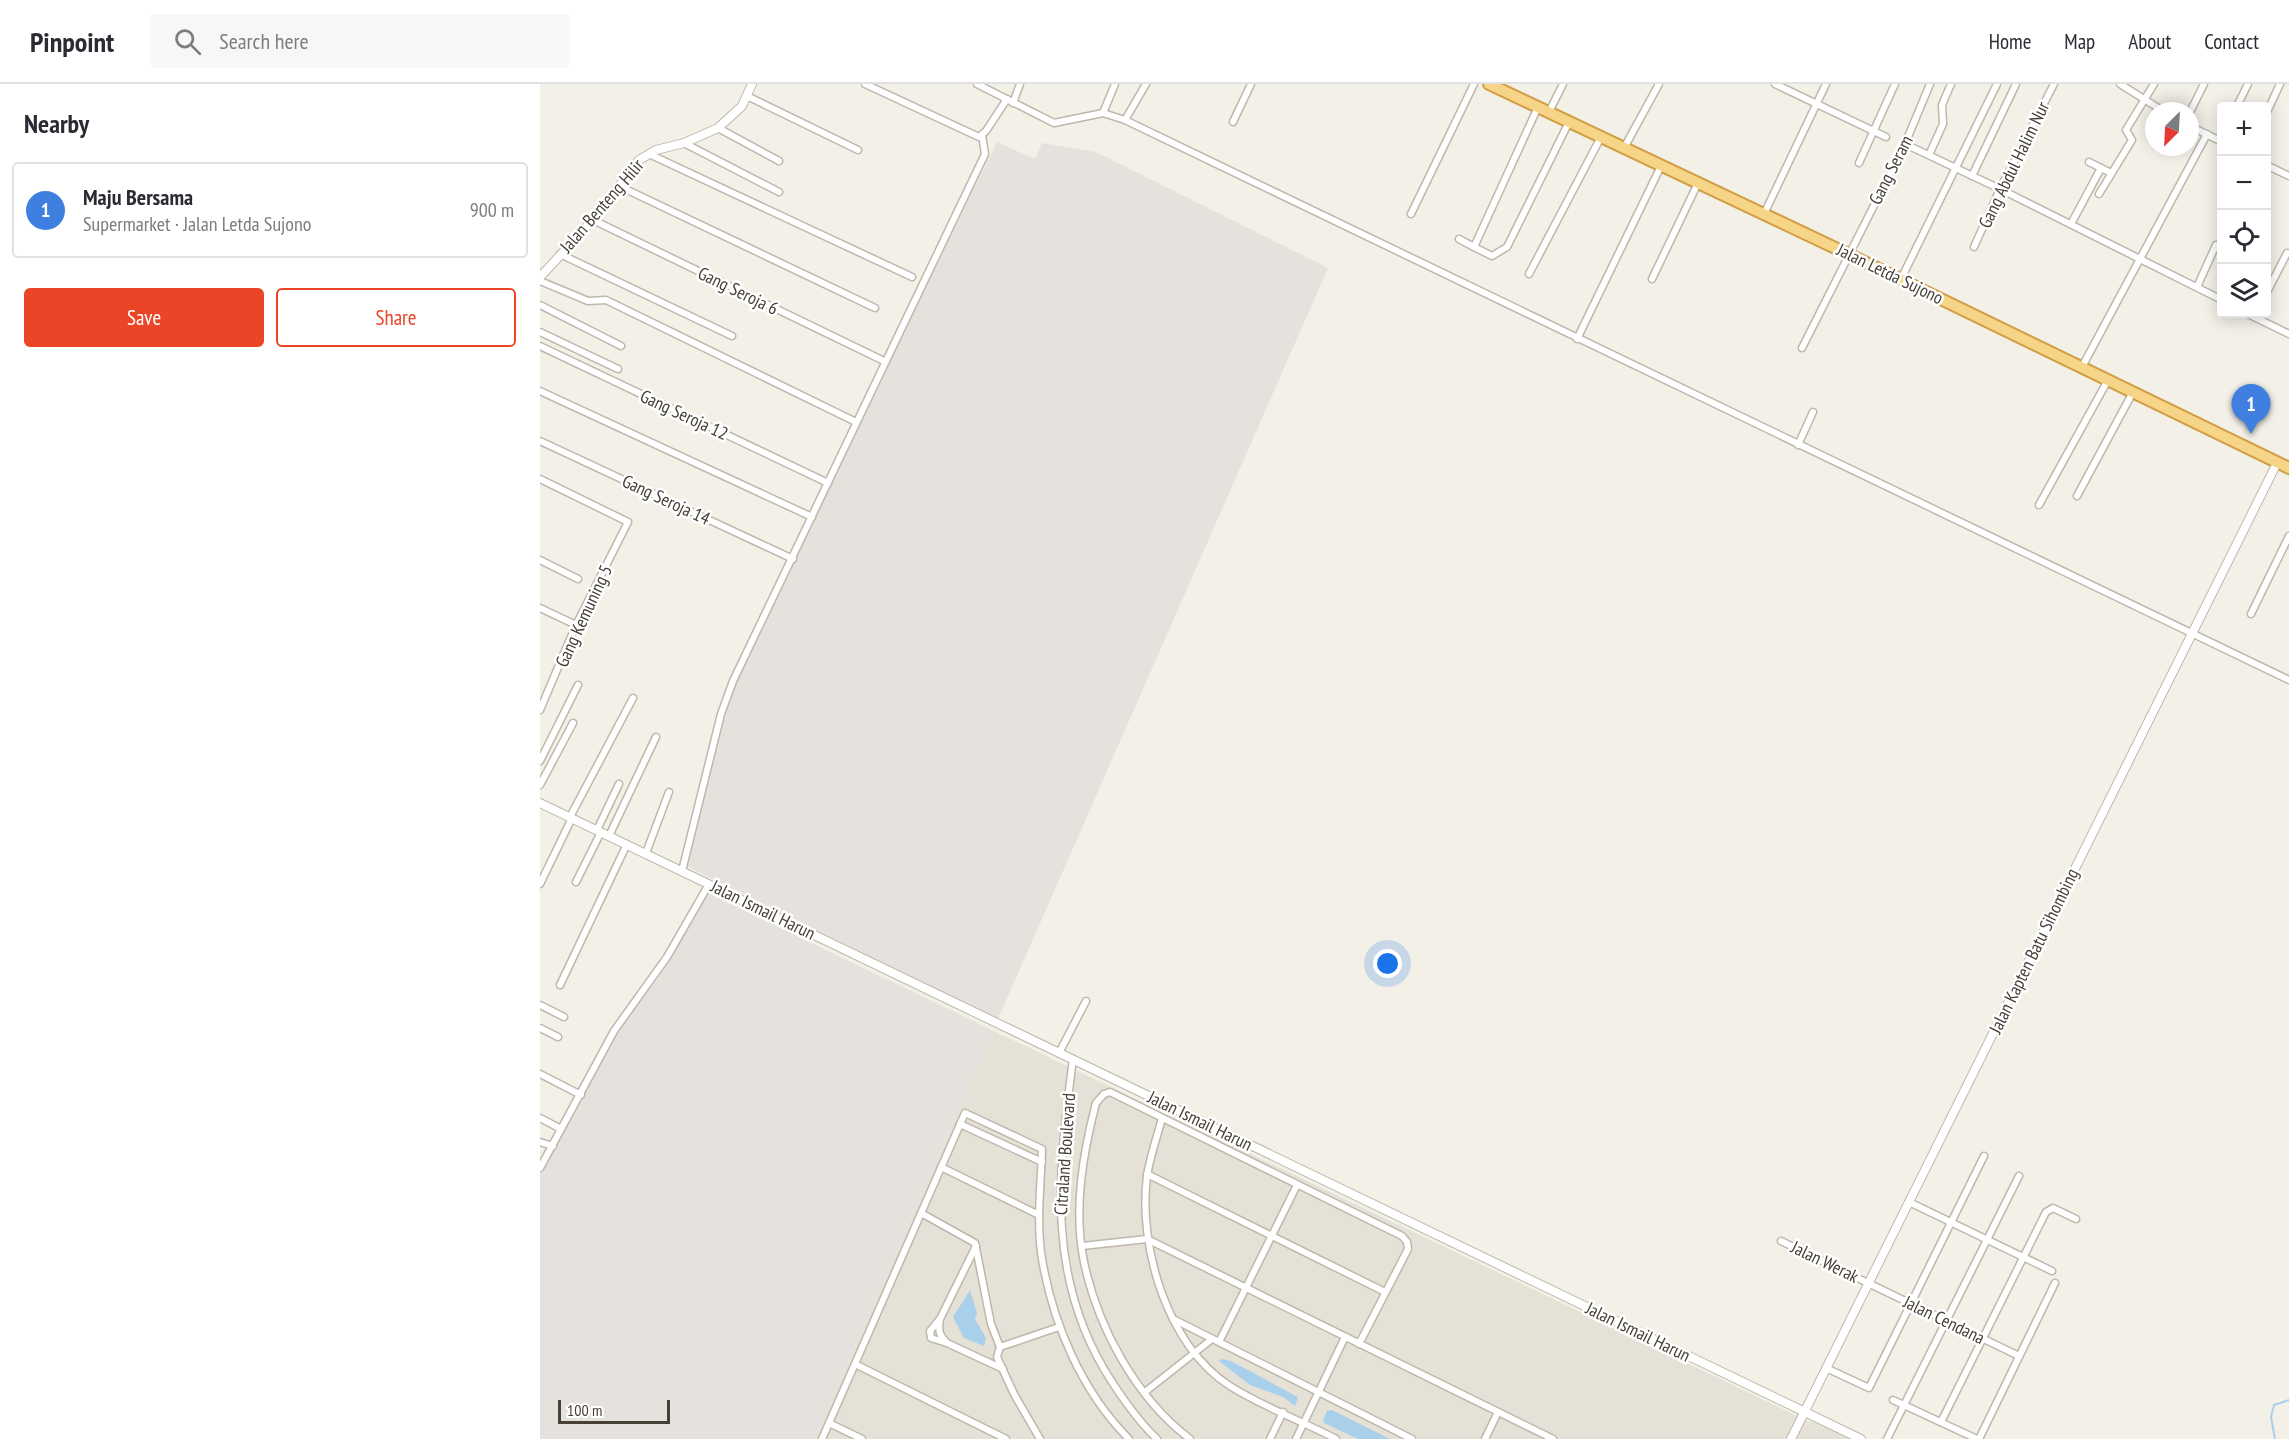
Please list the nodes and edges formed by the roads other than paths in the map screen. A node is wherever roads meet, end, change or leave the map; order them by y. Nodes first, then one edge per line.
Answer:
1 (752, 84) edge
2 (865, 84) edge
3 (977, 84) edge
4 (1020, 84) edge
5 (1115, 84) edge
6 (1146, 84) edge
7 (1251, 84) edge
8 (1474, 84) edge
9 (1563, 84) edge
10 (1659, 84) edge
11 (1775, 84) edge
12 (1826, 84) edge
13 (1895, 84) edge
14 (1930, 84) edge
15 (1951, 84) edge
16 (1996, 84) edge
17 (2016, 84) edge
18 (2054, 84) edge
19 (2120, 84) edge
20 (2154, 84) edge
21 (2204, 84) edge
22 (2248, 84) edge
23 (2280, 84) edge
24 (1495, 85) edge
25 (747, 96) junction
26 (1010, 101) junction
27 (2145, 101) junction
28 (2195, 102) edge
29 (2239, 102) edge
30 (1816, 103) junction
31 (2271, 103) edge
32 (1538, 107) junction
33 (1549, 112) junction
34 (1103, 113) junction
35 (1125, 120) junction
36 (1233, 122) dead end
37 (1569, 122) junction
38 (718, 128) junction
39 (1874, 130) junction
40 (2199, 130) edge
41 (2207, 134) junction
42 (982, 135) junction
43 (1601, 137) junction
44 (1886, 137) dead end
45 (2217, 138) edge
46 (684, 143) junction
47 (1905, 144) junction
48 (1624, 148) junction
49 (858, 150) dead end
50 (649, 154) junction
51 (1929, 155) junction
52 (779, 161) dead end
53 (2089, 162) dead end
54 (1859, 163) dead end
55 (1661, 166) junction
56 (2271, 167) edge
57 (2101, 168) junction
58 (1957, 169) junction
59 (2111, 173) junction
60 (1972, 176) junction
61 (2289, 176) edge
62 (1698, 183) junction
63 (619, 186) junction
64 (2000, 189) junction
65 (779, 192) dead end
66 (2099, 194) dead end
67 (1411, 214) dead end
68 (1764, 214) junction
69 (593, 220) junction
70 (2071, 224) junction
71 (1459, 239) dead end
72 (2217, 245) edge
73 (1474, 247) junction
74 (1974, 247) dead end
75 (2287, 253) dead end
76 (560, 254) junction
77 (1848, 254) junction
78 (2139, 258) junction
79 (1529, 274) dead end
80 (912, 277) dead end
81 (540, 279) edge
82 (1652, 279) dead end
83 (1901, 279) junction
84 (2271, 284) edge
85 (2197, 287) junction
86 (2217, 297) edge
87 (540, 305) edge
88 (875, 308) dead end
89 (2261, 318) edge
90 (540, 332) edge
91 (2289, 334) edge
92 (732, 336) dead end
93 (1576, 339) junction
94 (540, 346) edge
95 (621, 346) dead end
96 (1802, 348) dead end
97 (884, 362) junction
98 (2082, 367) junction
99 (618, 369) dead end
100 (2108, 380) junction
101 (540, 391) edge
102 (2133, 392) junction
103 (1813, 412) dead end
104 (856, 422) junction
105 (540, 441) edge
106 (1798, 445) junction
107 (2277, 463) junction
108 (2289, 468) edge
109 (540, 479) edge
110 (828, 483) junction
111 (2077, 496) dead end
112 (2038, 505) dead end
113 (812, 517) junction
114 (2289, 536) edge
115 (793, 559) junction
116 (540, 560) edge
117 (578, 579) dead end
118 (540, 608) edge
119 (2251, 614) dead end
120 (576, 625) junction
121 (2193, 633) junction
122 (2289, 680) edge
123 (578, 685) dead end
124 (633, 698) dead end
125 (540, 710) edge
126 (573, 723) dead end
127 (656, 737) dead end
128 (540, 761) edge
129 (619, 784) dead end
130 (540, 785) edge
131 (669, 792) dead end
132 (540, 802) edge
133 (571, 817) junction
134 (599, 831) junction
135 (609, 836) junction
136 (627, 844) junction
137 (646, 853) junction
138 (682, 871) junction
139 (576, 882) dead end
140 (540, 884) edge
141 (709, 884) junction
142 (560, 985) dead end
143 (1086, 1001) dead end
144 (540, 1005) edge
145 (564, 1017) dead end
146 (540, 1029) edge
147 (558, 1037) dead end
148 (1059, 1053) junction
149 (1073, 1059) junction
150 (540, 1074) edge
151 (581, 1095) junction
152 (540, 1118) edge
153 (1162, 1118) junction
154 (960, 1124) junction
155 (561, 1129) junction
156 (545, 1143) edge
157 (1984, 1156) dead end
158 (1042, 1162) junction
159 (941, 1167) junction
160 (540, 1168) edge
161 (1147, 1174) junction
162 (2019, 1176) dead end
163 (1296, 1185) junction
164 (1909, 1202) junction
165 (921, 1213) junction
166 (1039, 1215) junction
167 (2076, 1219) dead end
168 (1952, 1222) junction
169 (1271, 1237) junction
170 (1147, 1239) junction
171 (1987, 1239) junction
172 (1781, 1241) dead end
173 (976, 1246) junction
174 (1082, 1246) junction
175 (2023, 1257) junction
176 (2052, 1271) dead end
177 (2055, 1283) dead end
178 (1868, 1284) junction
179 (1246, 1288) junction
180 (1385, 1292) junction
181 (1910, 1304) junction
182 (1173, 1319) junction
183 (1946, 1321) junction
184 (1059, 1326) junction
185 (1345, 1337) junction
186 (1984, 1339) junction
187 (1216, 1341) junction
188 (1359, 1344) junction
189 (1000, 1347) junction
190 (1196, 1353) junction
191 (2019, 1356) junction
192 (855, 1364) junction
193 (1826, 1368) junction
194 (1003, 1369) junction
195 (1145, 1392) junction
196 (1318, 1393) junction
197 (1893, 1400) dead end
198 (1904, 1405) junction
199 (1283, 1412) junction
200 (1498, 1412) junction
201 (1805, 1412) junction
202 (1941, 1422) junction
203 (829, 1423) junction
204 (1304, 1423) junction
205 (1323, 1436) edge
206 (822, 1439) edge
207 (862, 1439) edge
208 (1006, 1439) edge
209 (1040, 1439) edge
210 (1129, 1439) edge
211 (1157, 1439) edge
212 (1190, 1439) edge
213 (1270, 1439) edge
214 (1296, 1439) edge
215 (1336, 1439) edge
216 (1412, 1439) edge
217 (1485, 1439) edge
218 (1553, 1439) edge
219 (1791, 1439) edge
220 (1861, 1439) edge
221 (1887, 1439) edge
222 (1978, 1439) edge

1 - 25 street, Jalan Benteng Hilir
2 - 42 street
3 - 26 street
4 - 26 street
5 - 34 street
6 - 35 street
7 - 36 street
8 - 67 street
9 - 33 street
10 - 48 street
11 - 30 street
12 - 30 street
13 - 39 street
14 - 47 street, Gang Seram
15 - 51 street
16 - 58 street
17 - 60 street
18 - 64 street, Gang Abdul Halim Nur
19 - 27 street
20 - 27 street
21 - 28 street
22 - 29 street
23 - 31 street
24 - 32 highway, Jalan Letda Sujono
25 - 38 street, Jalan Benteng Hilir
25 - 49 street
26 - 34 street
26 - 42 street
27 - 59 street
30 - 39 street
30 - 68 street
32 - 33 highway, Jalan Letda Sujono
32 - 73 street
33 - 37 highway, Jalan Letda Sujono
34 - 35 street
35 - 93 street
37 - 43 highway, Jalan Letda Sujono
37 - 73 street
38 - 46 street, Jalan Benteng Hilir
38 - 52 street
39 - 44 street
39 - 54 street
40 - 41 street
41 - 45 street
41 - 78 street
42 - 97 street
43 - 48 highway, Jalan Letda Sujono
43 - 79 street
46 - 50 street, Jalan Benteng Hilir
46 - 65 street
47 - 51 street
47 - 77 street, Gang Seram
48 - 55 highway, Jalan Letda Sujono
50 - 63 street, Jalan Benteng Hilir
50 - 80 street
51 - 58 street
53 - 57 street
55 - 62 highway, Jalan Letda Sujono
55 - 93 street
56 - 61 street
57 - 59 street
57 - 70 street
58 - 60 street
58 - 83 street
59 - 66 street
60 - 64 street
62 - 68 highway, Jalan Letda Sujono
62 - 82 street
63 - 69 street, Jalan Benteng Hilir
63 - 88 street
64 - 70 street
64 - 74 street, Gang Abdul Halim Nur
68 - 77 highway, Jalan Letda Sujono
69 - 76 street, Jalan Benteng Hilir
69 - 97 street, Gang Seroja 6
70 - 78 street
71 - 73 street
72 - 85 street
75 - 84 street
76 - 81 street, Jalan Benteng Hilir
76 - 92 street
77 - 83 highway, Jalan Letda Sujono
77 - 96 street, Gang Seram
78 - 85 street
78 - 98 street
81 - 104 street
83 - 98 highway, Jalan Letda Sujono
85 - 86 street
87 - 95 street
89 - 91 street
90 - 99 street
93 - 106 street
94 - 110 street, Gang Seroja 12
97 - 104 street
98 - 100 highway, Jalan Letda Sujono
100 - 102 highway, Jalan Letda Sujono
100 - 112 street
101 - 113 street
102 - 107 highway, Jalan Letda Sujono
102 - 111 street
103 - 106 street
104 - 110 street
105 - 115 street, Gang Seroja 14
106 - 121 street
107 - 108 highway, Jalan Letda Sujono
107 - 121 street, Jalan Kapten Batu Sihombing
109 - 120 street, Gang Kemuning 5
110 - 113 street
113 - 115 street
114 - 119 street
115 - 138 street
116 - 117 street
118 - 120 street
120 - 125 street, Gang Kemuning 5
121 - 122 street
121 - 164 street, Jalan Kapten Batu Sihombing
123 - 128 street
124 - 133 street
126 - 130 street
127 - 135 street
129 - 134 street
131 - 137 street
132 - 133 street, Jalan Ismail Harun
133 - 134 street, Jalan Ismail Harun
133 - 140 street
134 - 135 street, Jalan Ismail Harun
134 - 139 street
135 - 136 street, Jalan Ismail Harun
136 - 137 street, Jalan Ismail Harun
136 - 142 street
137 - 138 street, Jalan Ismail Harun
138 - 141 street, Jalan Ismail Harun
141 - 148 street, Jalan Ismail Harun
141 - 151 street
143 - 148 street
144 - 145 street
146 - 147 street
148 - 149 street, Jalan Ismail Harun
149 - 201 street, Jalan Ismail Harun
149 - 211 street, Citraland Boulevard
150 - 151 street
151 - 155 street
152 - 155 street
153 - 161 street
153 - 163 street
153 - 174 street
154 - 158 street
154 - 158 street
154 - 159 street
155 - 156 street
156 - 160 street
157 - 168 street
158 - 166 street
159 - 165 street
159 - 166 street
161 - 169 street
161 - 170 street
162 - 171 street
163 - 169 street
163 - 180 street
164 - 168 street
164 - 178 street, Jalan Kapten Batu Sihombing
165 - 173 street
165 - 192 street
166 - 184 street
167 - 175 street
168 - 171 street
168 - 181 street
169 - 179 street
169 - 180 street
170 - 174 street
170 - 179 street
170 - 182 street
171 - 175 street
171 - 183 street
172 - 178 street, Jalan Werak
173 - 189 street
173 - 194 street
174 - 195 street
175 - 176 street
175 - 186 street
177 - 191 street
178 - 181 street, Jalan Cendana
178 - 193 street, Jalan Kapten Batu Sihombing
179 - 185 street
179 - 187 street
180 - 188 street
181 - 183 street, Jalan Cendana
181 - 193 street
182 - 187 street
182 - 190 street
183 - 186 street, Jalan Cendana
183 - 198 street
184 - 189 street
184 - 210 street
185 - 188 street
185 - 196 street
186 - 191 street, Jalan Cendana
186 - 202 street
187 - 190 street
187 - 196 street
188 - 200 street
189 - 194 street
190 - 195 street
190 - 199 street
191 - 222 street
192 - 203 street
192 - 208 street
193 - 201 street, Jalan Kapten Batu Sihombing
194 - 209 street
195 - 212 street
196 - 204 street
196 - 216 street
197 - 198 street
198 - 202 street
198 - 221 street
199 - 204 street
199 - 213 street
200 - 217 street
200 - 218 street
201 - 219 street, Jalan Kapten Batu Sihombing
201 - 220 street, Jalan Ismail Harun
202 - 222 street
203 - 206 street
203 - 207 street
204 - 205 street
204 - 214 street
205 - 215 street

